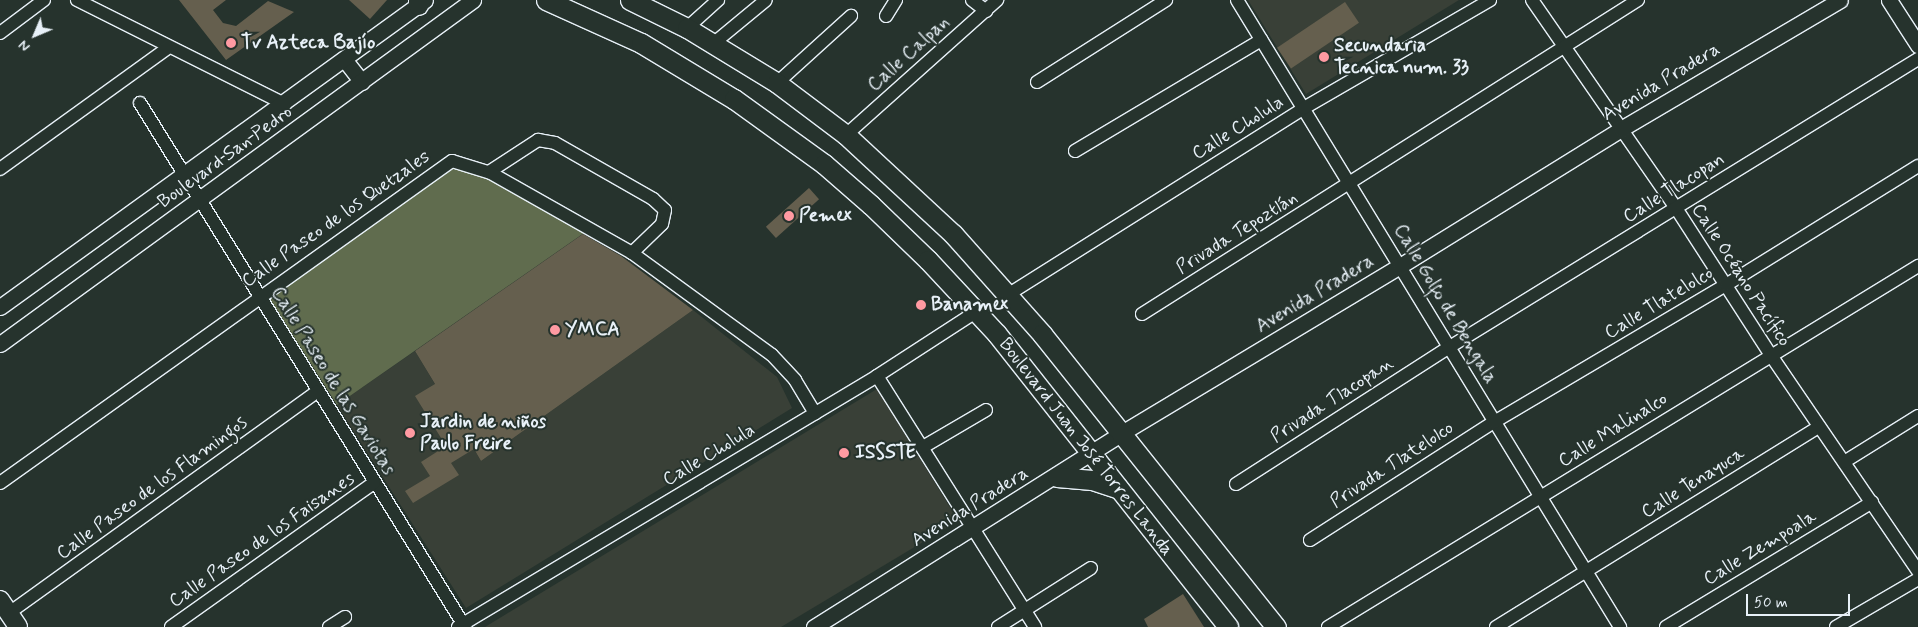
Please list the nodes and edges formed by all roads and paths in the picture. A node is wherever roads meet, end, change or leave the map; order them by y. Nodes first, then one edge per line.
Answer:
1 (44, 0) edge
2 (77, 0) edge
3 (473, 0) edge
4 (546, 0) edge
5 (630, 0) edge
6 (718, 0) edge
7 (766, 0) edge
8 (896, 0) edge
9 (972, 0) edge
10 (997, 0) edge
11 (1166, 0) edge
12 (1237, 0) edge
13 (1490, 0) edge
14 (1532, 0) edge
15 (1638, 0) edge
16 (1840, 0) edge
17 (1889, 0) edge
18 (421, 2) edge
19 (986, 10) junction
20 (851, 16) dead end
21 (886, 16) dead end
22 (687, 28) junction
23 (0, 33) edge
24 (1261, 40) junction
25 (714, 43) junction
26 (1918, 46) edge
27 (1566, 47) junction
28 (168, 48) junction
29 (344, 59) junction
30 (1918, 59) edge
31 (362, 82) junction
32 (778, 82) junction
33 (1037, 82) dead end
34 (140, 103) dead end
35 (285, 104) junction
36 (1304, 108) junction
37 (1621, 129) junction
38 (846, 135) junction
39 (1075, 151) dead end
40 (1918, 166) edge
41 (0, 169) edge
42 (489, 172) junction
43 (186, 175) junction
44 (1351, 183) junction
45 (200, 200) junction
46 (1676, 208) junction
47 (632, 253) junction
48 (1400, 266) junction
49 (1918, 266) edge
50 (1726, 285) junction
51 (1009, 294) junction
52 (258, 297) junction
53 (0, 307) edge
54 (978, 311) junction
55 (1142, 314) dead end
56 (0, 344) edge
57 (1448, 348) junction
58 (1770, 354) junction
59 (877, 376) junction
60 (317, 392) junction
61 (986, 410) dead end
62 (815, 413) junction
63 (1918, 416) edge
64 (1494, 422) junction
65 (1819, 427) junction
66 (1120, 434) junction
67 (923, 447) junction
68 (1091, 454) junction
69 (1844, 462) junction
70 (1057, 477) junction
71 (0, 483) edge
72 (374, 483) junction
73 (1236, 484) dead end
74 (1120, 490) junction
75 (1540, 497) junction
76 (1872, 502) junction
77 (974, 529) junction
78 (1310, 540) dead end
79 (1091, 568) dead end
80 (1586, 571) junction
81 (1918, 571) edge
82 (1918, 579) edge
83 (1025, 611) junction
84 (9, 613) edge
85 (345, 617) dead end
86 (462, 626) edge
87 (170, 627) edge
88 (328, 627) edge
89 (814, 627) edge
90 (998, 627) edge
91 (1035, 627) edge
92 (1228, 627) edge
93 (1276, 627) edge
94 (1328, 627) edge
95 (1496, 627) edge
96 (1620, 627) edge
97 (1666, 627) edge
98 (1836, 627) edge

1 - 23 street
2 - 28 street
3 - 31 street, Boulevard San Pedro
4 - 54 main road, Boulevard Juan José Torres Landa
5 - 22 main road, Boulevard Juan José Torres Landa
6 - 22 street
7 - 25 street
8 - 21 street
9 - 19 street
10 - 19 street, Calle Calpan
11 - 33 street
12 - 24 street, Calle Golfo de Bengala
13 - 36 street, Calle Cholula
14 - 27 street, Calle Océano Pacífico
15 - 27 street, Privada Tepoztlán
16 - 37 street, Avenida Pradera
17 - 26 street
18 - 29 street, Boulevard San Pedro
19 - 38 street, Calle Calpan
20 - 32 street
22 - 25 main road, Boulevard Juan José Torres Landa
24 - 36 street, Calle Golfo de Bengala
24 - 39 street
25 - 32 main road, Boulevard Juan José Torres Landa
27 - 37 street, Calle Océano Pacífico
27 - 44 street, Privada Tepoztlán
28 - 35 street
28 - 41 street
29 - 31 street
29 - 35 street, Boulevard San Pedro
30 - 46 street, Calle Tlacopan
31 - 45 street, Boulevard San Pedro
32 - 38 main road, Boulevard Juan José Torres Landa
34 - 43 street, Calle Paseo de las Gaviotas
35 - 43 street, Boulevard San Pedro
36 - 44 street, Calle Golfo de Bengala
36 - 51 street, Calle Cholula
37 - 46 street, Calle Océano Pacífico
37 - 48 street, Avenida Pradera
38 - 51 main road, Boulevard Juan José Torres Landa
40 - 50 street, Calle Tlatelolco
42 - 47 street, Calle Paseo de los Quetzales
42 - 47 street
42 - 52 street, Calle Paseo de los Quetzales
43 - 45 street, Calle Paseo de las Gaviotas
43 - 53 street, Boulevard San Pedro
44 - 48 street, Calle Golfo de Bengala
44 - 55 street, Privada Tepoztlán
45 - 52 street, Calle Paseo de las Gaviotas
45 - 56 street, Boulevard San Pedro
46 - 50 street, Calle Océano Pacífico
46 - 57 street, Calle Tlacopan
47 - 62 street, Calle Paseo de los Quetzales
48 - 57 street, Calle Golfo de Bengala
48 - 66 street, Avenida Pradera
49 - 58 street, Calle Malinalco
50 - 58 street, Calle Océano Pacífico
50 - 64 street, Calle Tlatelolco
51 - 66 main road, Boulevard Juan José Torres Landa
52 - 60 street, Calle Paseo de las Gaviotas
52 - 71 street, Calle Paseo de los Quetzales
54 - 59 street, Calle Cholula
54 - 68 main road, Boulevard Juan José Torres Landa
57 - 64 street, Calle Golfo de Bengala
57 - 73 street, Privada Tlacopan
58 - 65 street, Calle Océano Pacífico
58 - 75 street, Calle Malinalco
59 - 62 street, Calle Cholula
59 - 67 street
60 - 72 street, Calle Paseo de las Gaviotas
60 - 84 street, Calle Paseo de los Flamingos
61 - 67 street
62 - 86 street, Calle Cholula
63 - 69 street
64 - 75 street, Calle Golfo de Bengala
64 - 78 street, Privada Tlatelolco
65 - 69 street, Calle Océano Pacífico
65 - 80 street, Calle Tenayuca
66 - 68 street, Avenida Pradera
66 - 93 main road, Boulevard Juan José Torres Landa
67 - 77 street
68 - 70 street, Avenida Pradera
68 - 74 main road, Boulevard Juan José Torres Landa
69 - 76 street, Calle Océano Pacífico
70 - 74 main road
70 - 77 street, Avenida Pradera
72 - 86 street, Calle Paseo de las Gaviotas
72 - 87 street, Calle Paseo de los Faisanes
74 - 92 main road, Boulevard Juan José Torres Landa
75 - 80 street, Calle Golfo de Bengala
75 - 94 street, Calle Malinalco
76 - 81 street, Calle Océano Pacífico
76 - 97 street, Calle Zempoala
77 - 83 street
77 - 89 street, Avenida Pradera
79 - 83 street
80 - 95 street, Calle Tenayuca
80 - 96 street, Calle Golfo de Bengala
82 - 98 street
83 - 90 street
83 - 91 street
85 - 88 street

